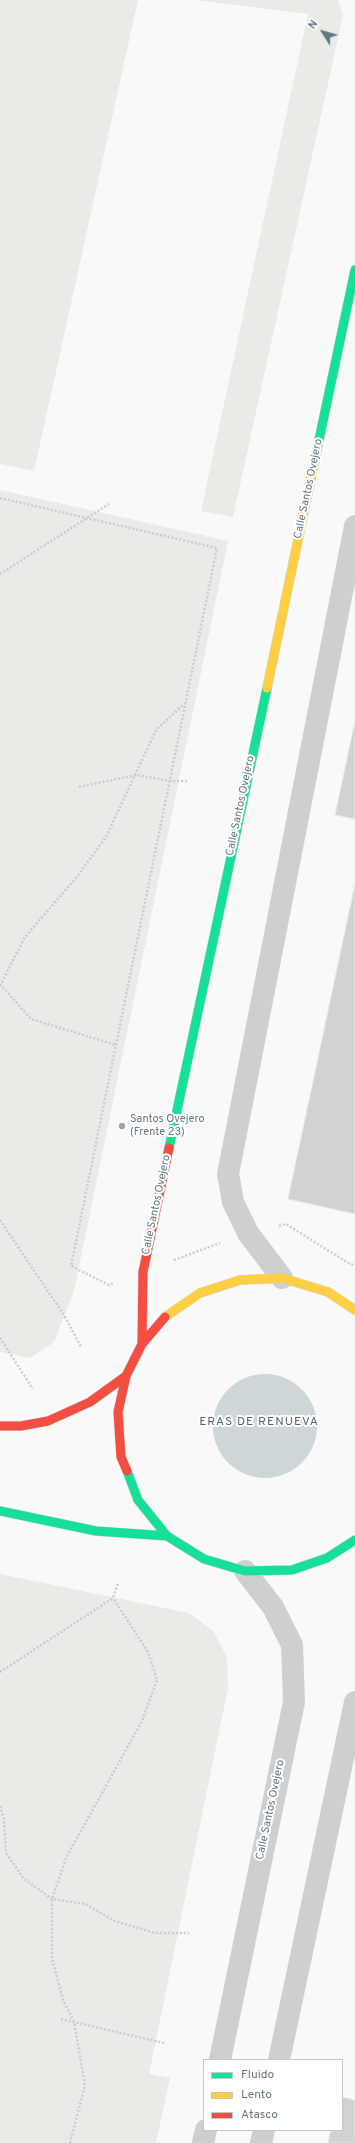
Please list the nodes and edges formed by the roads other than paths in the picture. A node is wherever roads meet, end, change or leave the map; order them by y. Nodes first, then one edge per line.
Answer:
1 (355, 270) edge
2 (355, 526) edge
3 (282, 1278) junction
4 (355, 1310) edge
5 (142, 1344) junction
6 (126, 1376) junction
7 (0, 1426) edge
8 (0, 1511) edge
9 (167, 1536) junction
10 (355, 1540) edge
11 (246, 1571) junction
12 (355, 1702) edge
13 (220, 2059) edge
14 (279, 2059) edge
15 (206, 2131) edge
16 (264, 2131) edge
17 (203, 2143) edge
18 (261, 2143) edge

1 - 5 street, Calle Santos Ovejero
2 - 3 street
3 - 4 street
3 - 5 street
5 - 6 street
6 - 7 street
6 - 9 street
8 - 9 street
9 - 11 street
10 - 11 street
11 - 13 street, Calle Santos Ovejero
12 - 14 street
15 - 17 street
16 - 18 street

